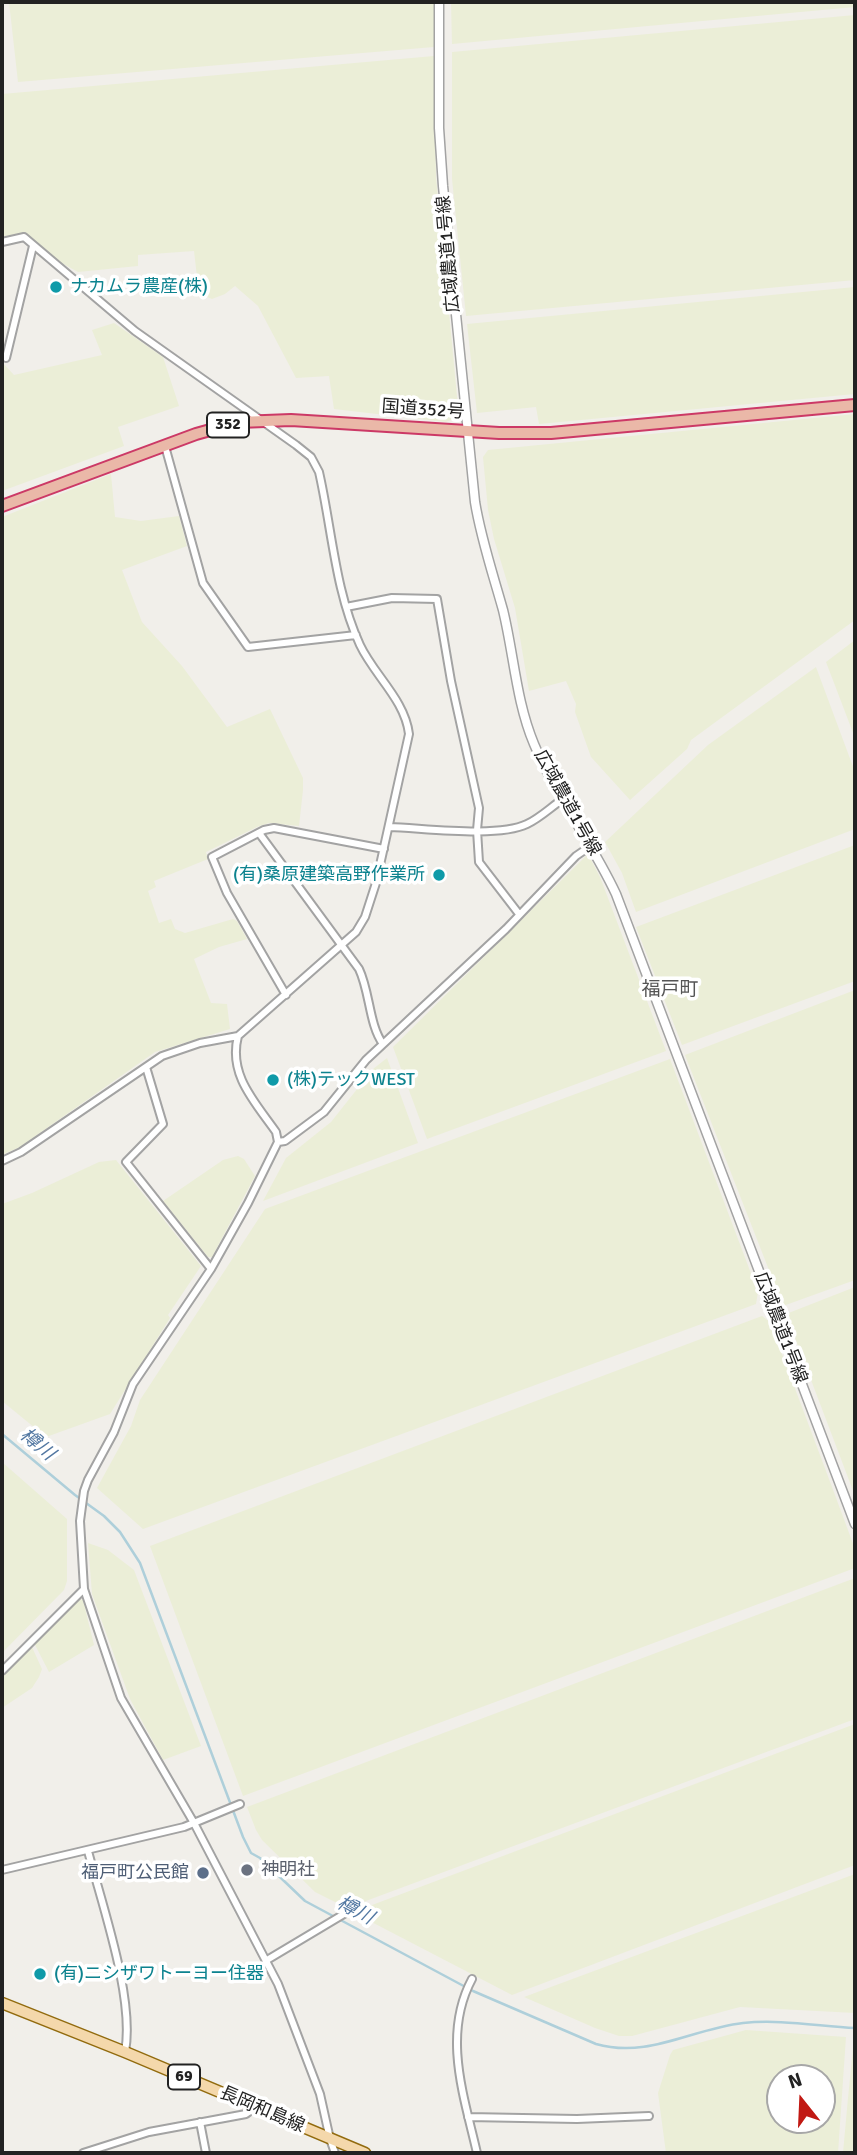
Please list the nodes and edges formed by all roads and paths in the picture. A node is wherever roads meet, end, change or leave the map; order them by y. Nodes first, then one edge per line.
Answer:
1 (439, 2) edge
2 (25, 228) dead end
3 (24, 237) junction
4 (2, 242) edge
5 (33, 246) junction
6 (6, 358) dead end
7 (855, 405) edge
8 (259, 419) junction
9 (467, 430) junction
10 (165, 446) junction
11 (2, 506) edge
12 (346, 607) junction
13 (356, 635) junction
14 (563, 799) junction
15 (390, 827) junction
16 (477, 830) junction
17 (259, 833) junction
18 (592, 845) junction
19 (384, 849) junction
20 (519, 914) junction
21 (342, 946) junction
22 (286, 995) junction
23 (238, 1036) junction
24 (383, 1044) junction
25 (146, 1067) junction
26 (278, 1143) junction
27 (2, 1161) edge
28 (211, 1269) junction
29 (855, 1524) edge
30 (84, 1589) junction
31 (2, 1671) edge
32 (240, 1804) dead end
33 (194, 1823) junction
34 (88, 1851) junction
35 (2, 1870) edge
36 (342, 1916) dead end
37 (267, 1960) junction
38 (470, 1982) dead end
39 (2, 2004) edge
40 (125, 2052) junction
41 (255, 2107) junction
42 (649, 2116) dead end
43 (468, 2117) junction
44 (200, 2122) junction
45 (330, 2139) junction
46 (83, 2153) edge
47 (206, 2153) edge
48 (335, 2153) edge
49 (365, 2153) edge
50 (477, 2153) edge

1 - 9 street, 広域農道1号線
2 - 3 street
3 - 4 street
3 - 5 street
5 - 6 street
5 - 8 street
7 - 9 highway, 国道352号 / 352
8 - 9 highway, 国道352号 / 352
8 - 10 highway, 国道352号 / 352
8 - 12 street
9 - 14 street, 広域農道1号線
10 - 11 highway, 国道352号 / 352
10 - 13 street
12 - 13 street
12 - 16 street
13 - 15 street
14 - 16 street
14 - 18 street, 広域農道1号線
15 - 16 street
15 - 19 street
16 - 20 street
17 - 19 street
17 - 21 street
17 - 22 street
18 - 20 street
18 - 29 street, 広域農道1号線
19 - 21 street
20 - 24 street
21 - 22 street
21 - 24 street
22 - 23 street
23 - 25 street
23 - 26 street
24 - 26 street
25 - 27 street
25 - 28 street
26 - 28 street
28 - 30 street
30 - 31 street
30 - 33 street
32 - 33 street
33 - 34 street
33 - 37 street
34 - 35 street
34 - 40 street
36 - 37 street
37 - 45 street
38 - 43 street
39 - 40 main road, 長岡和島線 / 69
40 - 41 main road, 長岡和島線 / 69
41 - 44 street
41 - 45 main road, 長岡和島線 / 69
42 - 43 street
43 - 50 street
44 - 46 street
44 - 47 street
45 - 48 street
45 - 49 main road, 長岡和島線 / 69

